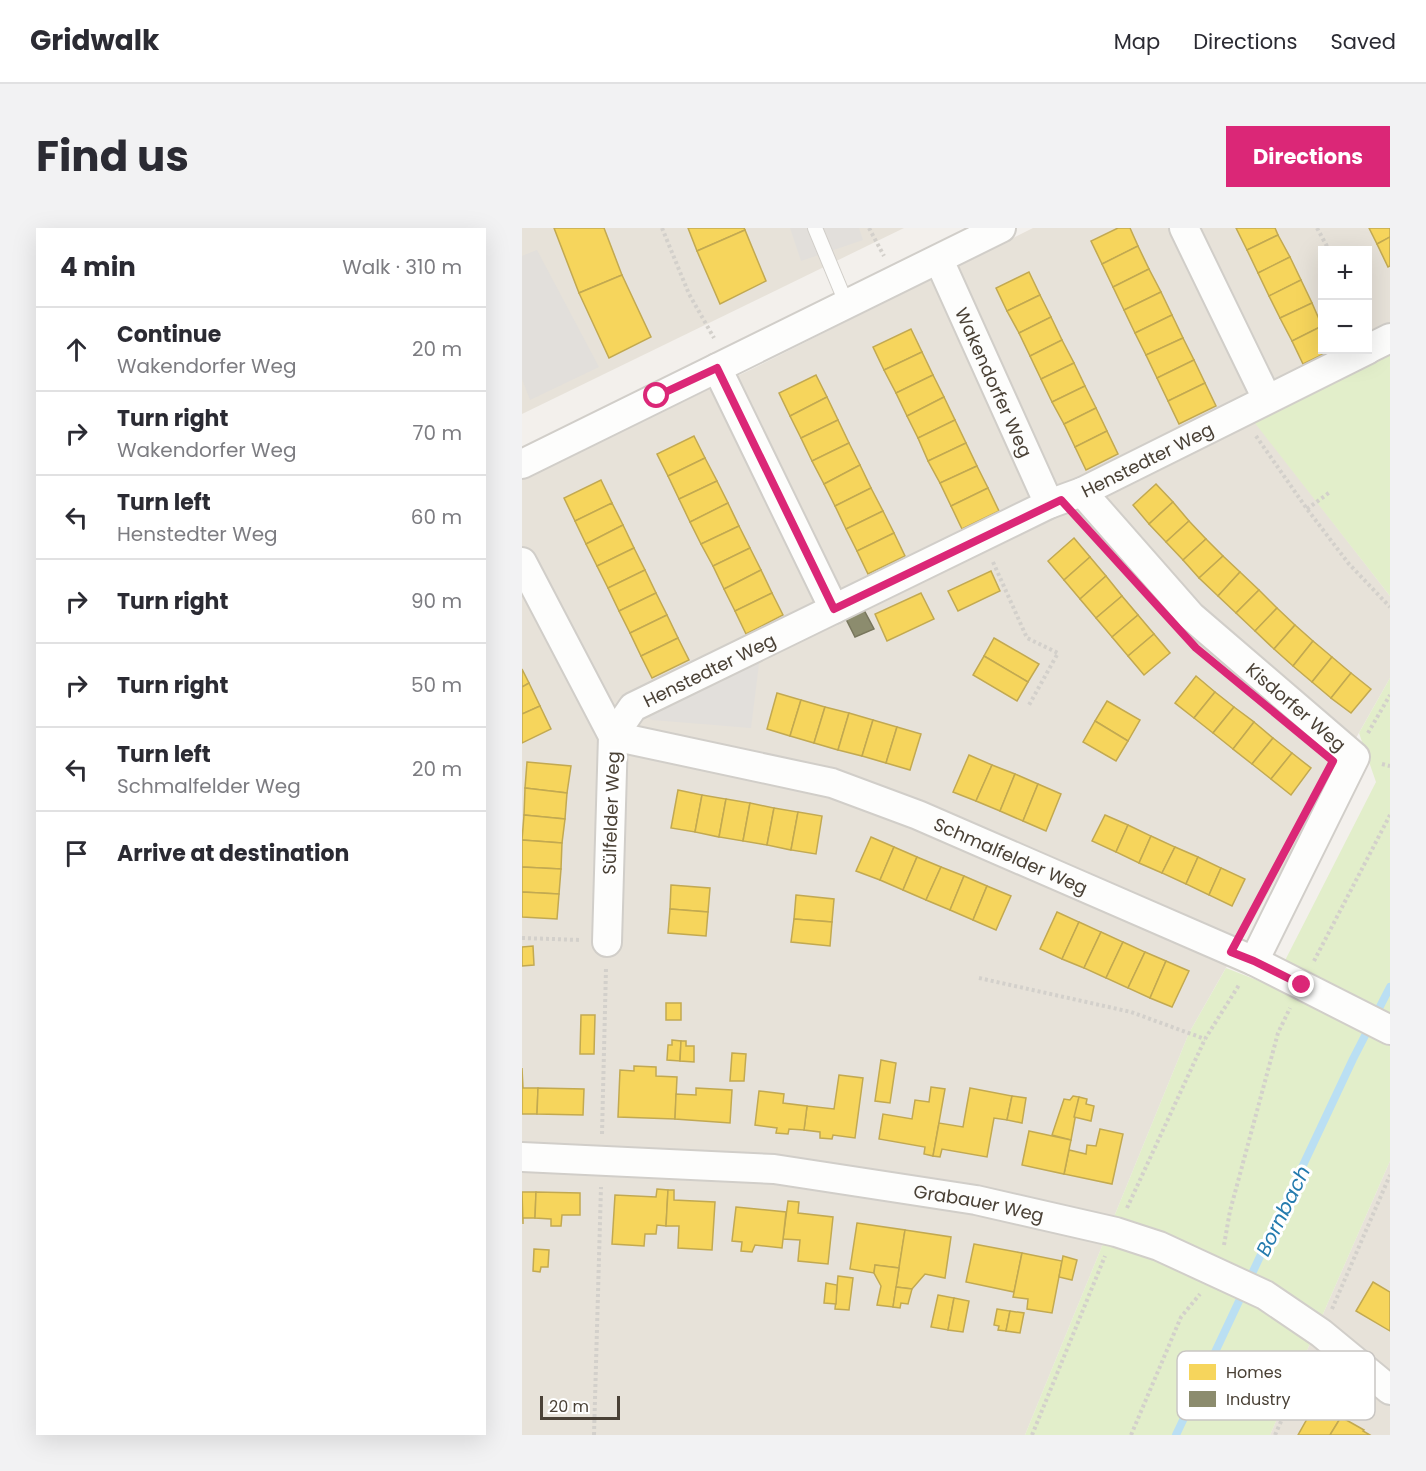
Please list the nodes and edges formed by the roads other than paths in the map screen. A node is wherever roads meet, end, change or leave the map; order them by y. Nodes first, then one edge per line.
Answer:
1 (815, 228) edge
2 (1001, 228) edge
3 (1184, 228) edge
4 (939, 260) junction
5 (847, 305) junction
6 (1390, 338) edge
7 (1372, 347) edge
8 (1357, 354) edge
9 (723, 365) junction
10 (1267, 399) junction
11 (522, 464) edge
12 (1082, 492) junction
13 (1049, 504) junction
14 (522, 562) edge
15 (834, 609) junction
16 (613, 736) junction
17 (607, 942) road end
18 (1254, 961) junction
19 (1389, 1030) edge
20 (522, 1157) edge
21 (1343, 1351) edge
22 (1375, 1378) edge
23 (1390, 1390) edge

1 - 5 lane
2 - 4 street
3 - 10 street
4 - 5 street
4 - 13 street, Wakendorfer Weg
5 - 9 street
6 - 7 street, Henstedter Weg
8 - 10 street, Henstedter Weg
9 - 11 street
9 - 15 street
10 - 12 street, Henstedter Weg
12 - 13 street, Henstedter Weg
12 - 18 street, Kisdorfer Weg
13 - 15 street, Henstedter Weg
14 - 16 street, Sülfelder Weg
15 - 16 street, Henstedter Weg
16 - 17 street, Sülfelder Weg
16 - 18 street, Schmalfelder Weg
18 - 19 street, Schmalfelder Weg
20 - 21 street, Grabauer Weg
22 - 23 street, Grabauer Weg

